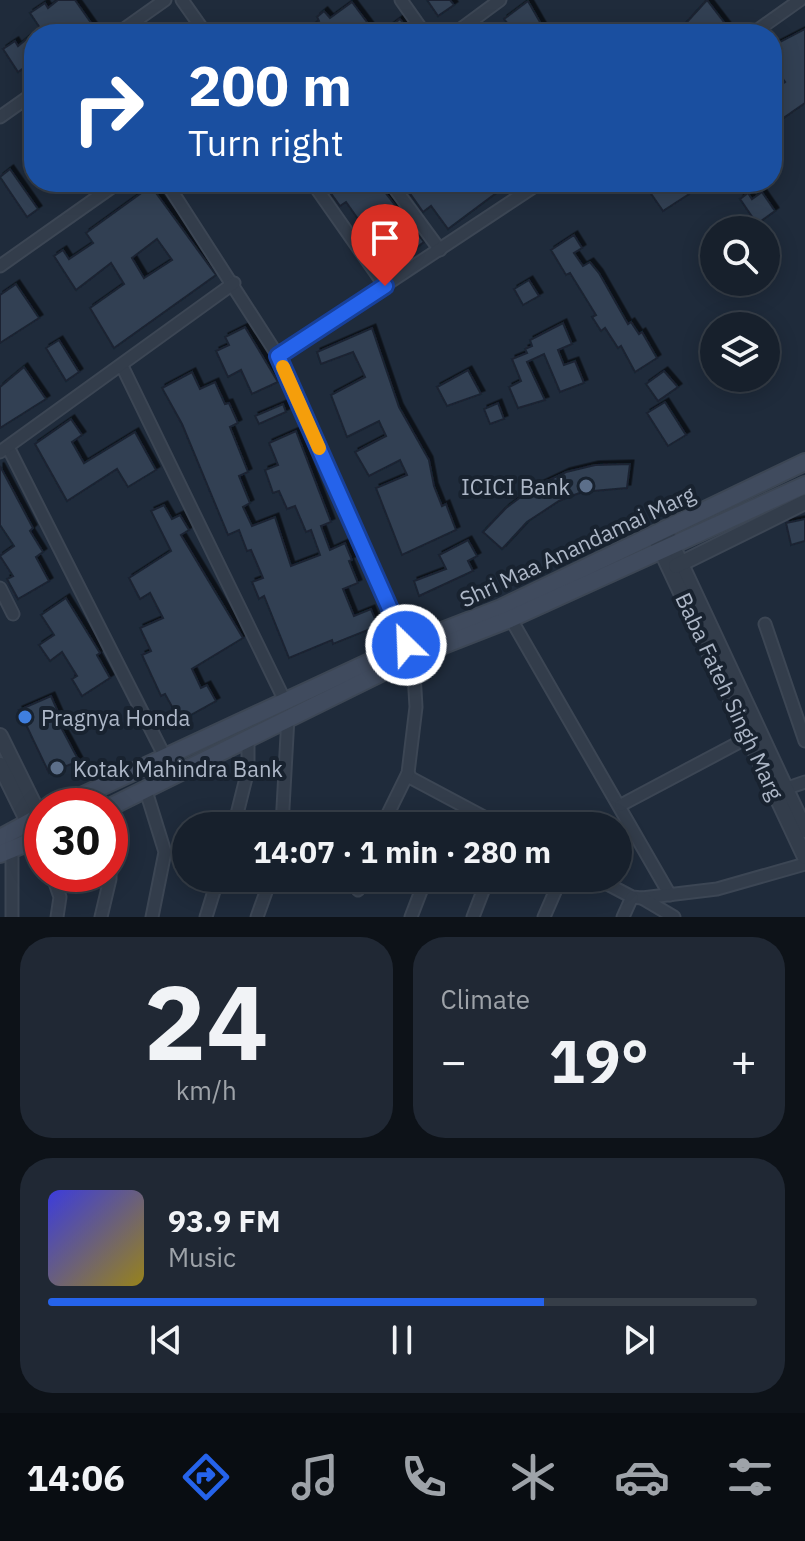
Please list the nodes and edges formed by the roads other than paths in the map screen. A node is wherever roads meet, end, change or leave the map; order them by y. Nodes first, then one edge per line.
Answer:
1 (165, 0) edge
2 (182, 0) edge
3 (401, 0) edge
4 (500, 0) edge
5 (800, 0) edge
6 (131, 24) edge
7 (199, 24) edge
8 (418, 24) edge
9 (468, 24) edge
10 (766, 24) edge
11 (24, 100) edge
12 (0, 117) edge
13 (105, 192) edge
14 (173, 192) edge
15 (319, 192) edge
16 (397, 192) edge
17 (523, 192) edge
18 (440, 250) junction
19 (0, 266) edge
20 (234, 283) junction
21 (385, 286) junction
22 (278, 356) junction
23 (122, 366) junction
24 (4, 450) edge
25 (805, 462) edge
26 (805, 485) edge
27 (805, 502) edge
28 (659, 532) junction
29 (668, 550) junction
30 (676, 566) junction
31 (0, 588) edge
32 (507, 613) junction
33 (13, 614) dead end
34 (765, 624) dead end
35 (409, 651) junction
36 (286, 709) junction
37 (0, 736) edge
38 (749, 737) junction
39 (248, 738) junction
40 (805, 741) edge
41 (165, 757) junction
42 (0, 765) edge
43 (408, 773) junction
44 (805, 782) edge
45 (99, 788) edge
46 (781, 790) junction
47 (146, 791) junction
48 (24, 794) edge
49 (128, 799) edge
50 (24, 803) edge
51 (621, 805) junction
52 (238, 812) edge
53 (282, 812) edge
54 (389, 812) edge
55 (475, 812) edge
56 (24, 821) edge
57 (0, 824) edge
58 (24, 830) edge
59 (805, 830) edge
60 (24, 845) edge
61 (4, 847) edge
62 (805, 857) edge
63 (805, 864) edge
64 (58, 892) edge
65 (107, 892) edge
66 (214, 892) edge
67 (266, 892) edge
68 (421, 892) edge
69 (483, 892) edge
70 (554, 892) edge
71 (626, 892) edge
72 (670, 895) junction
73 (637, 897) junction
74 (12, 917) edge
75 (57, 917) edge
76 (101, 917) edge
77 (152, 917) edge
78 (206, 917) edge
79 (257, 917) edge
80 (411, 917) edge
81 (473, 917) edge
82 (544, 917) edge
83 (623, 917) edge
84 (674, 917) edge

1 - 6 street
2 - 7 street
3 - 8 street
4 - 9 street
5 - 10 street
11 - 12 street
13 - 19 street
14 - 20 street
15 - 21 street
16 - 18 street
17 - 18 street
18 - 21 street
20 - 22 street
20 - 23 street
21 - 22 street
22 - 35 street
23 - 24 street
23 - 36 street
24 - 41 street
25 - 28 main road, Shri Maa Anandamai Marg
26 - 29 main road, Shri Maa Anandamai Marg
27 - 30 street
28 - 29 street, Baba Fateh Singh Marg
28 - 32 main road, Shri Maa Anandamai Marg
29 - 30 street, Baba Fateh Singh Marg
29 - 32 main road, Shri Maa Anandamai Marg
30 - 38 street, Baba Fateh Singh Marg
30 - 46 street, Baba Fateh Singh Marg
31 - 33 street
32 - 35 main road, Shri Maa Anandamai Marg
32 - 51 street
34 - 40 street
35 - 36 main road, Shri Maa Anandamai Marg
35 - 43 street
36 - 39 main road, Shri Maa Anandamai Marg
36 - 41 main road, Shri Maa Anandamai Marg
36 - 53 street
37 - 48 street
38 - 46 street, Baba Fateh Singh Marg
38 - 51 street
39 - 47 main road, Shri Maa Anandamai Marg
39 - 52 street
41 - 45 main road, Shri Maa Anandamai Marg
42 - 50 street
43 - 54 street
43 - 55 street
44 - 46 street
46 - 59 street, Baba Fateh Singh Marg
46 - 62 street, Baba Fateh Singh Marg
47 - 49 main road, Shri Maa Anandamai Marg
47 - 77 street
51 - 72 street
56 - 57 street
58 - 61 main road
60 - 61 main road
61 - 74 street
63 - 72 street
64 - 75 street
65 - 76 street
66 - 78 street
67 - 79 street
68 - 80 street
69 - 81 street
70 - 82 street
71 - 73 street
72 - 73 street
73 - 83 street
73 - 84 street

